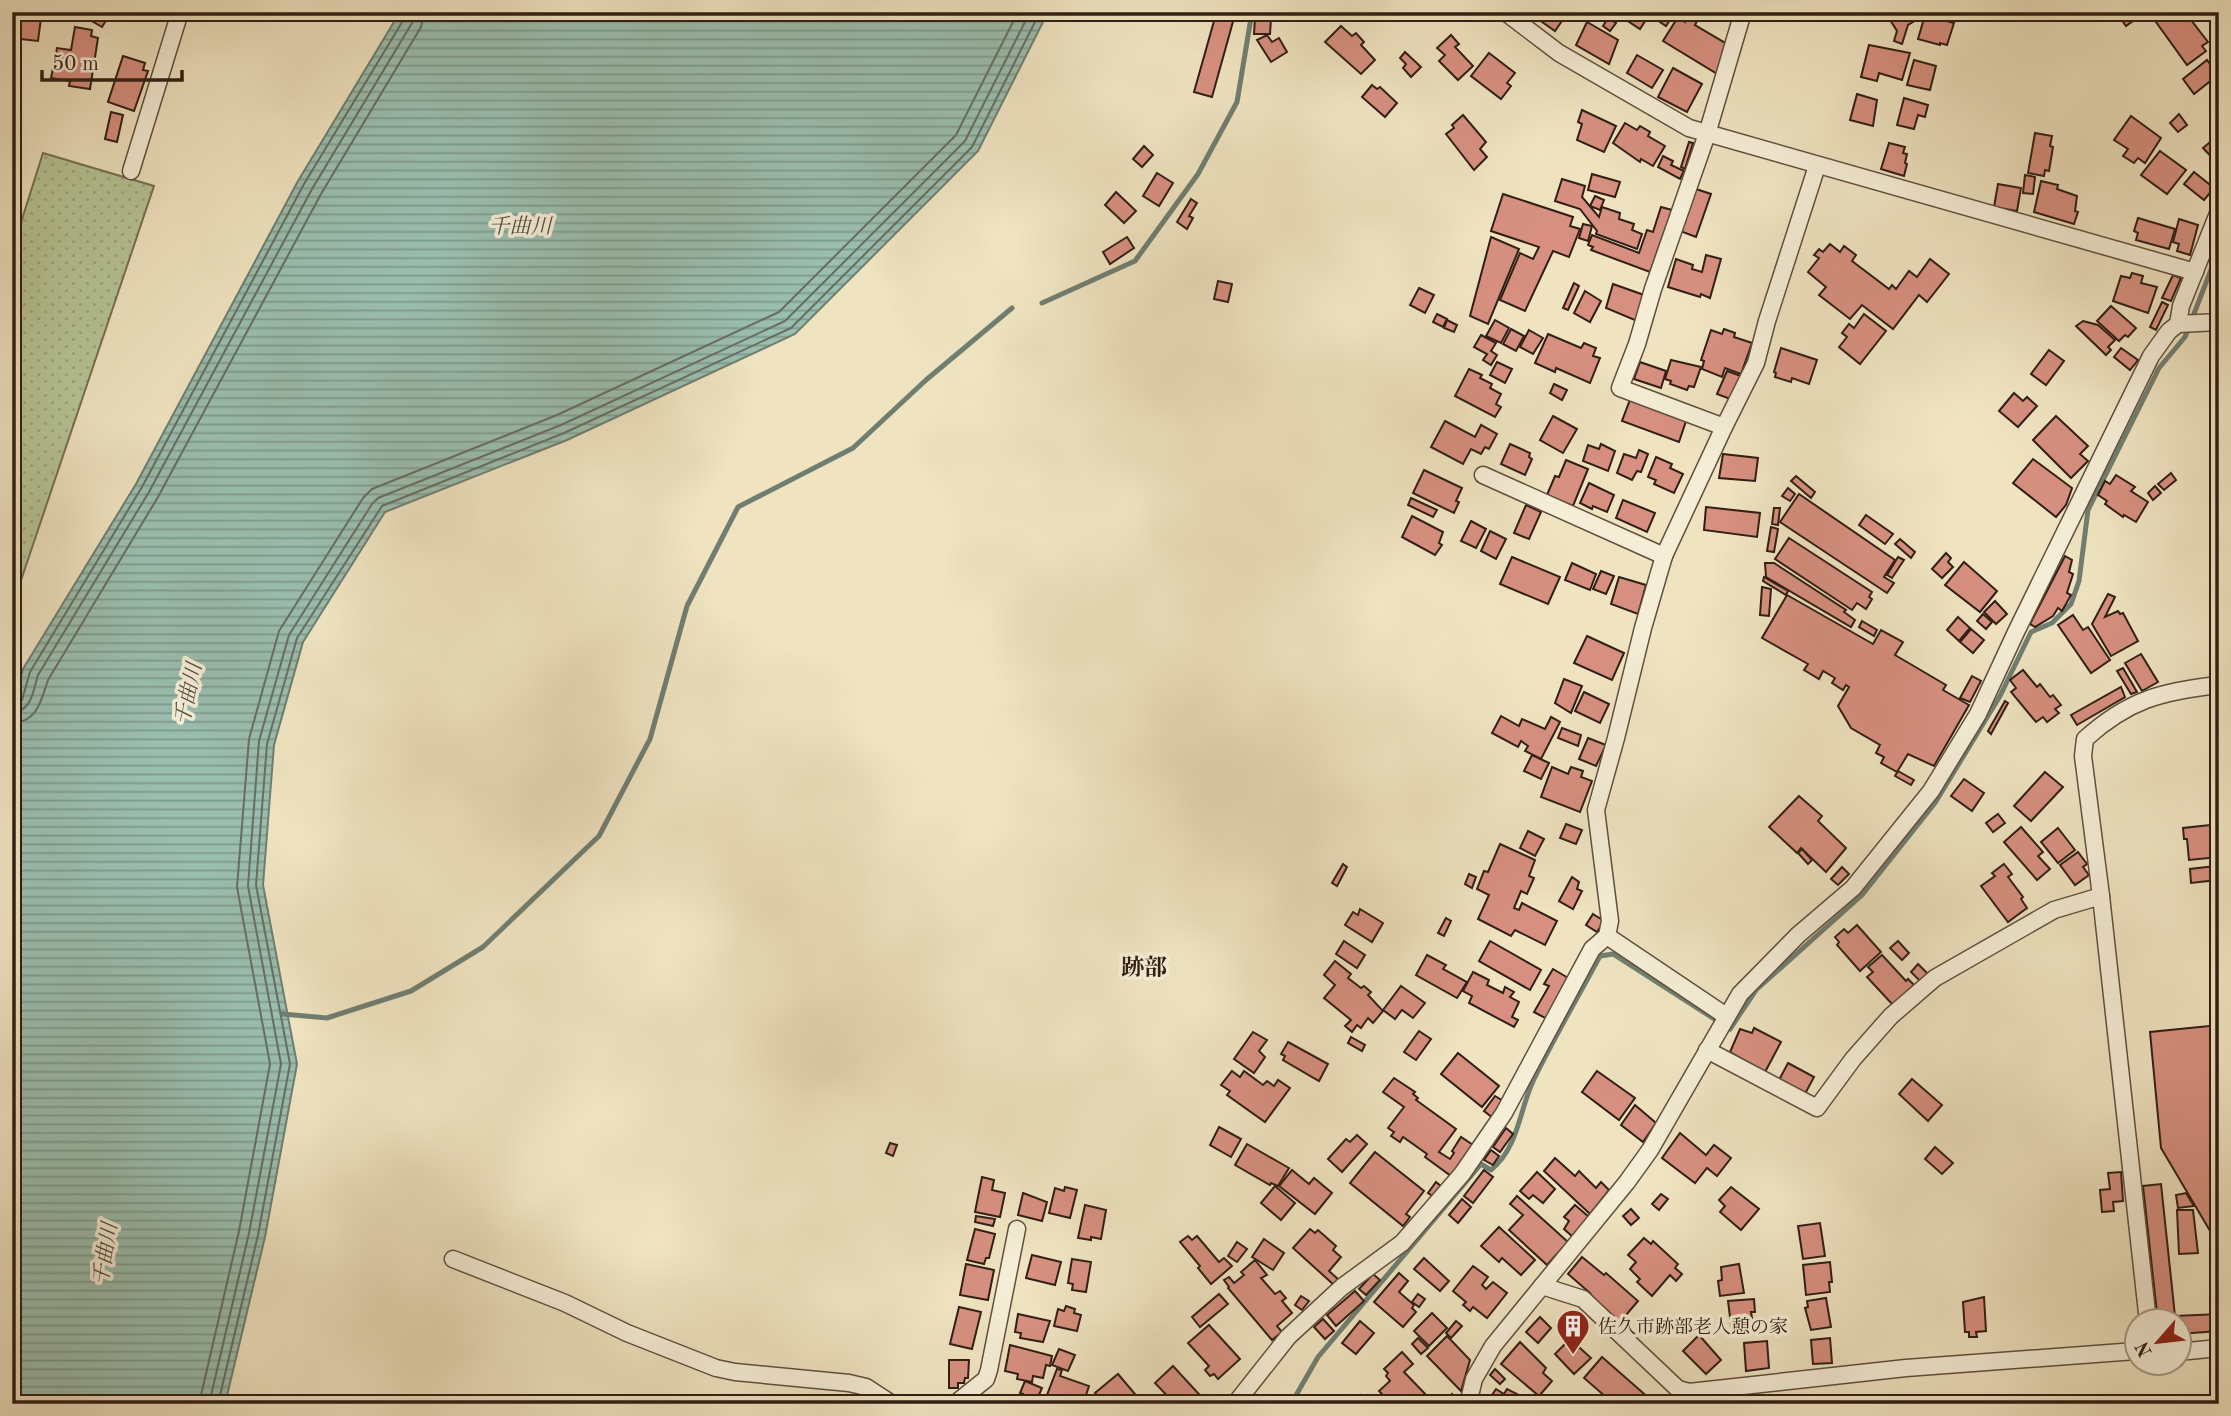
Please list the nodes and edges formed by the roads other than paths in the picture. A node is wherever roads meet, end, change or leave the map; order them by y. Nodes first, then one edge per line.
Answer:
1 (180, 12) edge
2 (1505, 12) edge
3 (1743, 12) edge
4 (1707, 134) junction
5 (1816, 166) junction
6 (131, 171) dead end
7 (2219, 211) edge
8 (2195, 272) junction
9 (2219, 322) edge
10 (2178, 324) junction
11 (1724, 426) junction
12 (1483, 475) dead end
13 (1664, 555) junction
14 (2219, 685) edge
15 (2101, 896) junction
16 (1607, 936) junction
17 (1722, 1023) junction
18 (1707, 1050) junction
19 (1017, 1229) dead end
20 (453, 1259) dead end
21 (1542, 1286) junction
22 (2147, 1308) edge
23 (2219, 1349) edge
24 (2192, 1351) edge
25 (2122, 1352) edge
26 (892, 1404) edge
27 (955, 1404) edge
28 (1235, 1404) edge
29 (1468, 1404) edge

1 - 6 street
2 - 4 street
3 - 4 street
4 - 5 street
4 - 11 street
5 - 8 street
5 - 11 street
7 - 8 street
8 - 10 street
9 - 10 street
10 - 17 street
11 - 13 street
12 - 13 street
13 - 16 street
14 - 15 street
15 - 18 street
15 - 22 street
16 - 17 street
16 - 28 street
17 - 18 street
18 - 21 street
19 - 27 street
20 - 26 street
21 - 25 street
21 - 29 street
23 - 24 street

